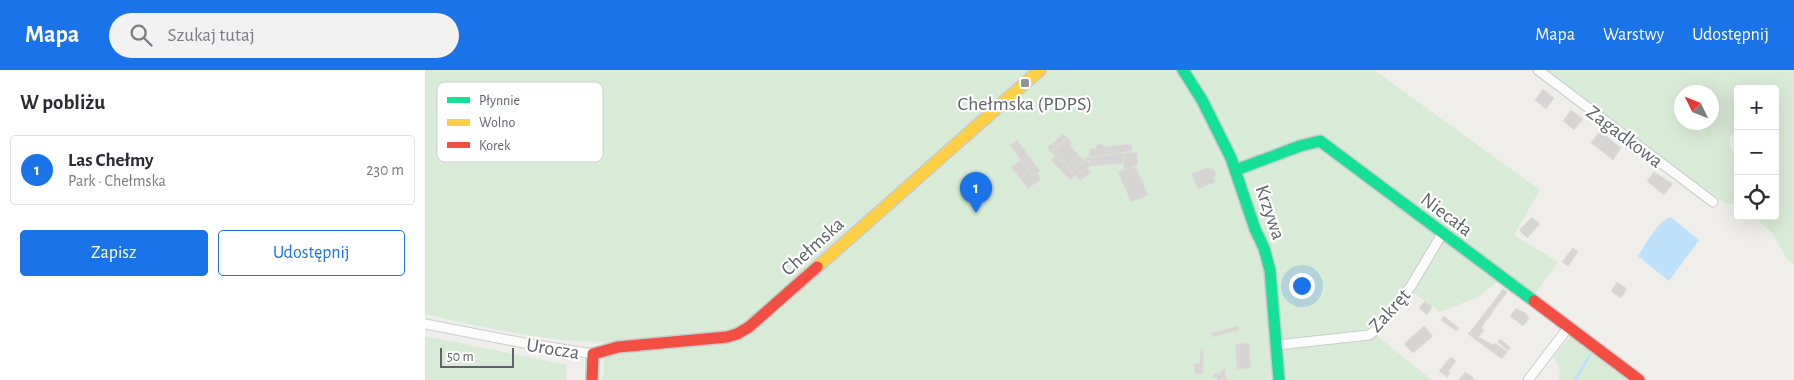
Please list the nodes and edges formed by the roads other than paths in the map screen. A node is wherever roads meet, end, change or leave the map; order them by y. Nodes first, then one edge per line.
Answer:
1 (1040, 70) edge
2 (1183, 70) edge
3 (1538, 70) edge
4 (1236, 170) junction
5 (1713, 202) dead end
6 (1443, 234) junction
7 (425, 324) edge
8 (1568, 328) junction
9 (1277, 345) junction
10 (593, 354) junction
11 (591, 380) edge
12 (1279, 380) edge
13 (1528, 380) edge
14 (1639, 380) edge

1 - 10 street, Chełmska
2 - 4 street, Krzywa
3 - 5 street, Zagadkowa
4 - 6 street, Niecała
4 - 9 street, Krzywa
6 - 8 street, Niecała
6 - 9 street, Zakręt
7 - 10 street, Urocza
8 - 13 street
8 - 14 street, Niecała
9 - 12 street, Krzywa
10 - 11 street

